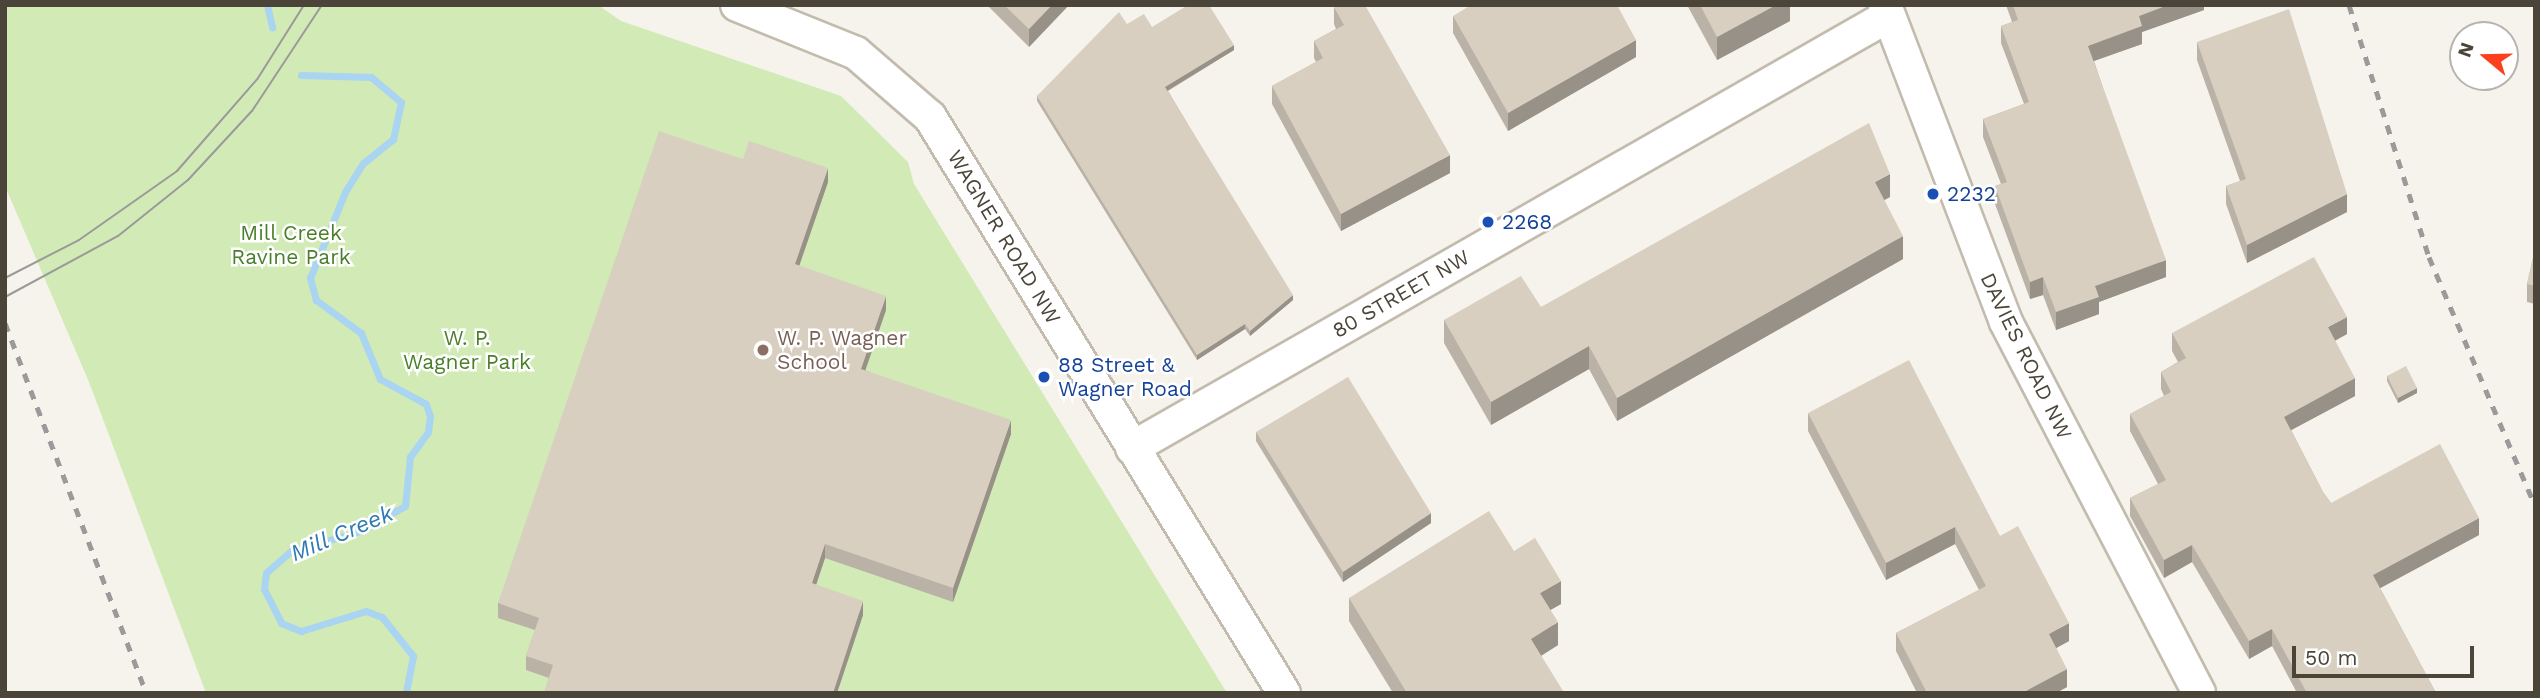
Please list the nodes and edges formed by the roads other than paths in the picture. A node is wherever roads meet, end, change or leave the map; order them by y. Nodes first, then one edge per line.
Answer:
1 (737, 5) edge
2 (1887, 11) edge
3 (1132, 448) junction
4 (1284, 693) edge
5 (2199, 693) edge

1 - 3 street, WAGNER ROAD NW
2 - 3 street, 80 STREET NW
2 - 5 street, DAVIES ROAD NW
3 - 4 street, WAGNER ROAD NW

